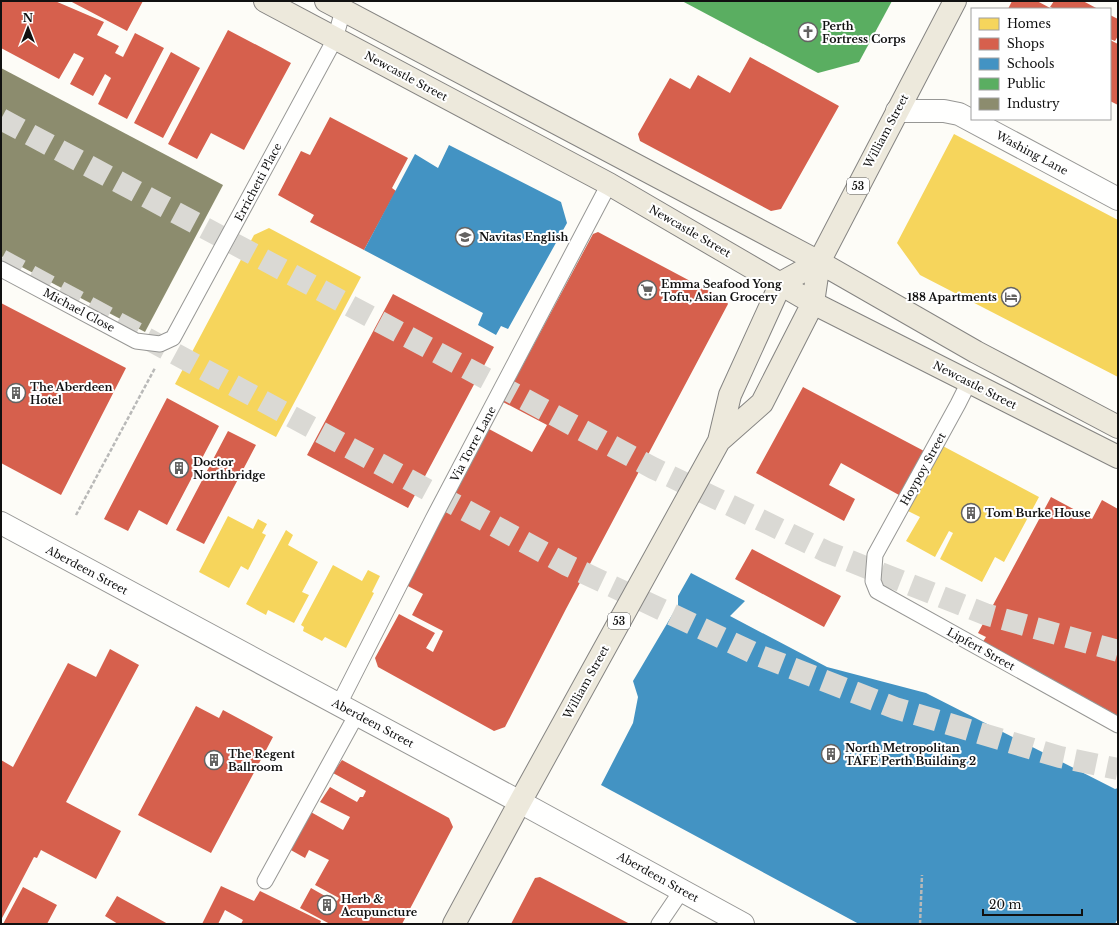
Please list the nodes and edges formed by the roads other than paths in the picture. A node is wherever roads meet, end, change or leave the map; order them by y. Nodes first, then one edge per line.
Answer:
1 (265, 1) edge
2 (955, 1) edge
3 (339, 4) edge
4 (335, 39) junction
5 (897, 111) junction
6 (609, 184) junction
7 (1118, 199) edge
8 (819, 262) junction
9 (1, 269) edge
10 (781, 283) junction
11 (814, 303) junction
12 (160, 344) joint
13 (969, 382) junction
14 (1118, 427) edge
15 (719, 441) junction
16 (1118, 456) edge
17 (1, 523) edge
18 (875, 555) joint
19 (348, 709) junction
20 (1118, 725) edge
21 (520, 802) junction
22 (265, 881) dead end
23 (682, 890) junction
24 (454, 924) edge
25 (659, 924) edge
26 (743, 924) edge

1 - 4 main road, Newcastle Street
2 - 5 main road, William Street / 53
3 - 4 lane, Errichetti Place
3 - 8 main road
4 - 6 main road, Newcastle Street
4 - 12 lane, Errichetti Place
5 - 7 street, Washing Lane
5 - 8 main road, William Street / 53
6 - 10 main road, Newcastle Street
6 - 19 lane, Via Torre Lane
8 - 10 main road
8 - 11 main road, William Street / 53
8 - 14 main road
9 - 12 lane, Michael Close
10 - 11 main road, Newcastle Street
10 - 15 main road, William Street / 53
11 - 13 main road, Newcastle Street
11 - 15 main road, William Street / 53
13 - 16 main road, Newcastle Street
13 - 18 lane, Hoypoy Street
15 - 21 main road, William Street / 53
17 - 19 street, Aberdeen Street
18 - 20 lane, Lipfert Street
19 - 21 street, Aberdeen Street
19 - 22 lane, Via Torre Lane
21 - 23 street, Aberdeen Street
21 - 24 main road, William Street / 53
23 - 25 lane
23 - 26 street, Aberdeen Street

